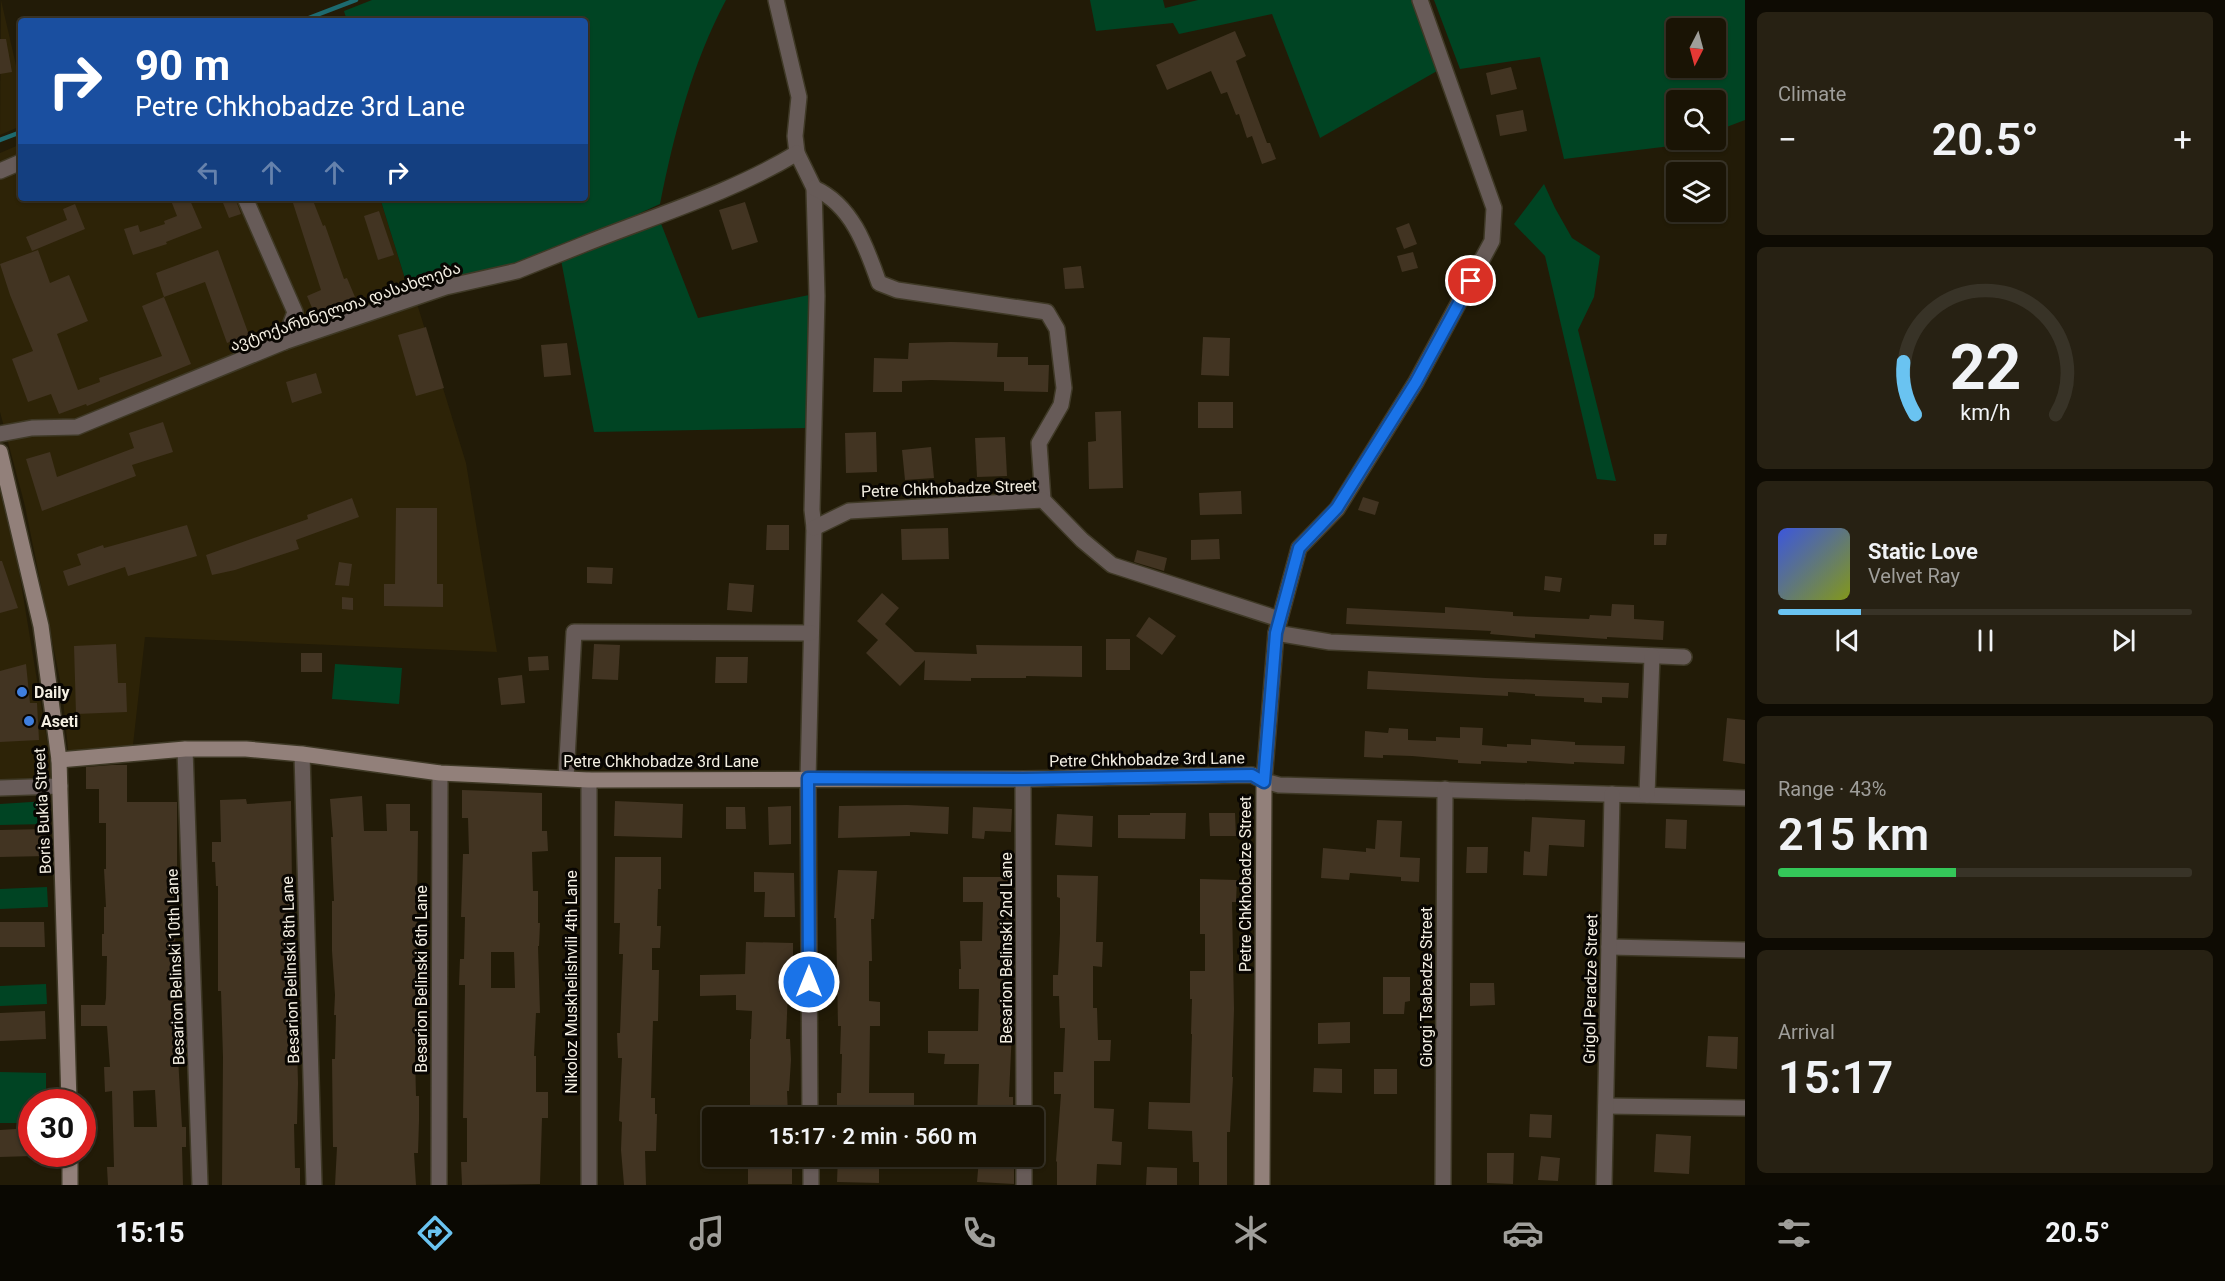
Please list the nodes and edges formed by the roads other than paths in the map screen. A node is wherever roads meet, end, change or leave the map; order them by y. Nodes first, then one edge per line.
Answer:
1 (776, 0) edge
2 (1420, 0) edge
3 (797, 153) junction
4 (18, 163) edge
5 (0, 171) edge
6 (814, 188) junction
7 (246, 201) edge
8 (284, 342) junction
9 (0, 434) edge
10 (0, 452) edge
11 (1042, 500) junction
12 (814, 528) junction
13 (1277, 626) junction
14 (811, 633) junction
15 (1652, 656) junction
16 (1683, 657) dead end
17 (185, 748) junction
18 (302, 754) junction
19 (59, 760) junction
20 (440, 773) junction
21 (566, 778) junction
22 (808, 778) junction
23 (1023, 779) junction
24 (589, 780) junction
25 (1264, 782) junction
26 (60, 786) junction
27 (0, 788) edge
28 (1445, 789) junction
29 (1612, 794) junction
30 (1647, 795) junction
31 (1745, 798) edge
32 (1609, 948) junction
33 (1745, 950) edge
34 (69, 1089) edge
35 (1606, 1106) junction
36 (810, 1107) edge
37 (1024, 1107) edge
38 (1745, 1108) edge
39 (70, 1167) edge
40 (811, 1167) edge
41 (1024, 1167) edge
42 (70, 1185) edge
43 (200, 1185) edge
44 (314, 1185) edge
45 (439, 1185) edge
46 (589, 1185) edge
47 (811, 1185) edge
48 (1024, 1185) edge
49 (1262, 1185) edge
50 (1443, 1185) edge
51 (1604, 1185) edge

1 - 3 street
2 - 13 street
3 - 6 street
3 - 8 street, ავტოქარხნელთა დასახლება
4 - 5 street
6 - 11 street
6 - 12 street
7 - 8 street
8 - 9 street, ავტოქარხნელთა დასახლება
10 - 19 street, Boris Bukia Street
11 - 12 street, Petre Chkhobadze Street
11 - 13 street, Petre Chkhobadze Street
12 - 14 street
13 - 15 street
13 - 25 street, Petre Chkhobadze Street
14 - 21 street
14 - 22 street
15 - 16 street
15 - 30 street
17 - 18 street, Petre Chkhobadze 3rd Lane
17 - 19 street, Petre Chkhobadze 3rd Lane
17 - 43 street, Besarion Belinski 10th Lane
18 - 20 street, Petre Chkhobadze 3rd Lane
18 - 44 street, Besarion Belinski 8th Lane
19 - 26 street, Boris Bukia Street
20 - 21 street, Petre Chkhobadze 3rd Lane
20 - 45 street, Besarion Belinski 6th Lane
21 - 24 street, Petre Chkhobadze 3rd Lane
22 - 23 street, Petre Chkhobadze 3rd Lane
22 - 24 street, Petre Chkhobadze 3rd Lane
22 - 36 street
23 - 25 street, Petre Chkhobadze 3rd Lane
23 - 37 street, Besarion Belinski 2nd Lane
24 - 46 street, Nikoloz Muskhelishvili 4th Lane
25 - 28 street
25 - 49 street, Petre Chkhobadze Street
26 - 27 street
26 - 34 street, Boris Bukia Street
28 - 29 street
28 - 50 street, Giorgi Tsabadze Street
29 - 30 street
29 - 32 street, Grigol Peradze Street
30 - 31 street
32 - 33 street
32 - 35 street, Grigol Peradze Street
35 - 38 street
35 - 51 street, Grigol Peradze Street
39 - 42 street
40 - 47 street
41 - 48 street

